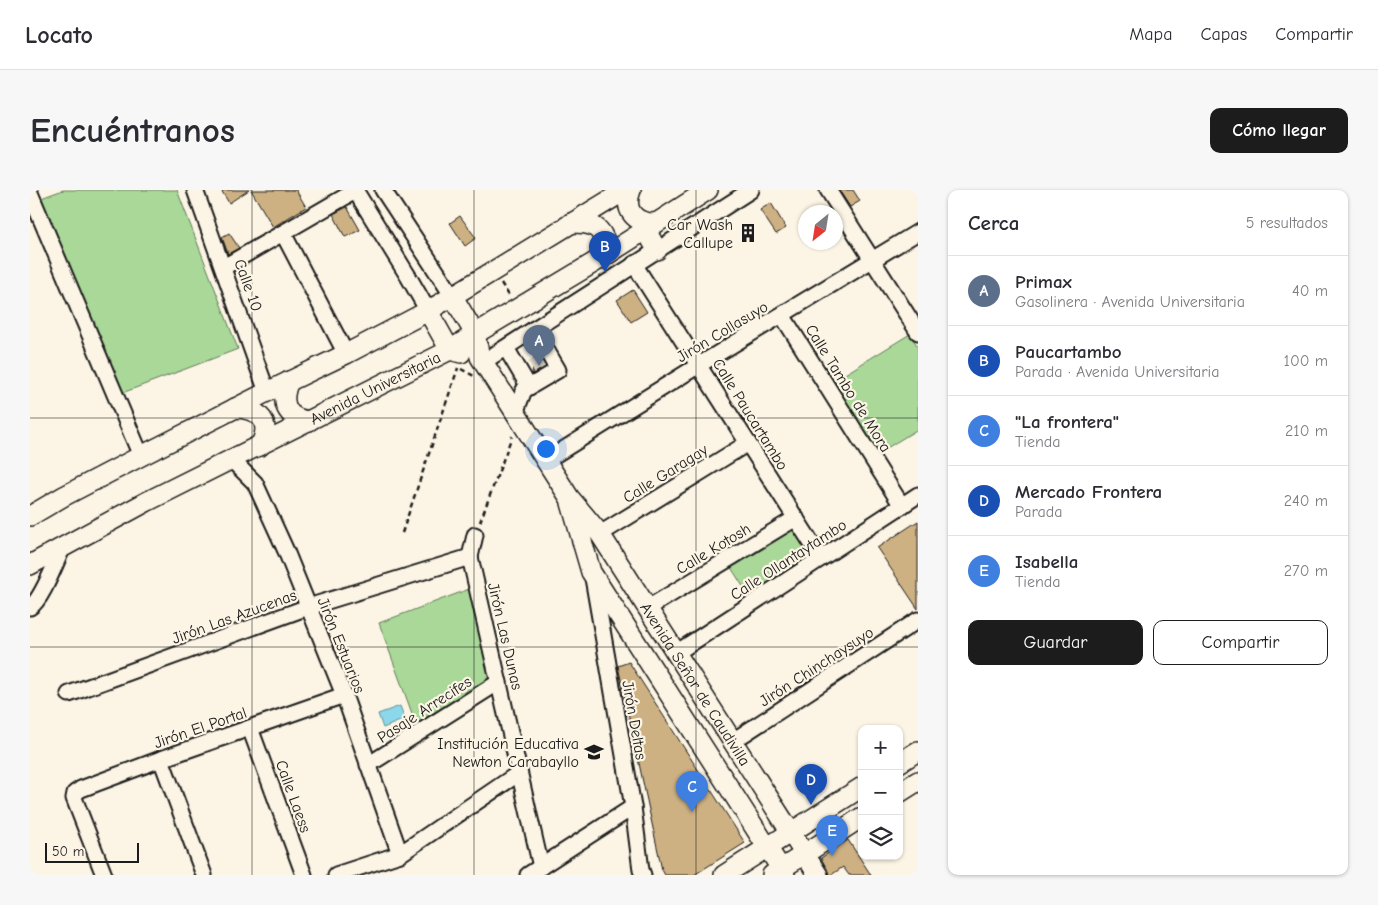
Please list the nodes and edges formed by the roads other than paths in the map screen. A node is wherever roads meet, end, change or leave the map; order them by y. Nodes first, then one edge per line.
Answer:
1 (195, 190) edge
2 (355, 190) edge
3 (626, 190) edge
4 (631, 190) edge
5 (708, 190) edge
6 (751, 190) edge
7 (828, 190) edge
8 (385, 191) edge
9 (30, 193) edge
10 (364, 204) junction
11 (571, 223) junction
12 (650, 226) junction
13 (918, 232) edge
14 (283, 233) junction
15 (658, 250) junction
16 (600, 259) junction
17 (872, 260) junction
18 (634, 264) junction
19 (224, 267) junction
20 (452, 295) junction
21 (428, 311) junction
22 (782, 315) junction
23 (534, 329) junction
24 (918, 332) edge
25 (475, 334) junction
26 (506, 348) junction
27 (450, 350) junction
28 (346, 354) junction
29 (699, 365) junction
30 (481, 367) junction
31 (536, 370) junction
32 (289, 382) junction
33 (268, 392) junction
34 (235, 408) junction
35 (517, 415) junction
36 (309, 421) junction
37 (748, 442) junction
38 (260, 446) junction
39 (141, 456) junction
40 (232, 460) junction
41 (546, 461) junction
42 (918, 495) edge
43 (569, 498) junction
44 (902, 506) junction
45 (30, 516) edge
46 (796, 518) junction
47 (600, 534) junction
48 (475, 535) road end
49 (63, 547) junction
50 (470, 557) junction
51 (822, 558) junction
52 (30, 565) edge
53 (591, 572) junction
54 (30, 608) edge
55 (308, 608) junction
56 (648, 608) junction
57 (918, 620) edge
58 (676, 653) junction
59 (498, 682) junction
60 (69, 694) dead end
61 (344, 695) junction
62 (250, 728) junction
63 (733, 741) junction
64 (918, 751) edge
65 (161, 759) junction
66 (903, 760) edge
67 (368, 765) junction
68 (519, 773) junction
69 (918, 781) edge
70 (858, 790) edge
71 (903, 790) edge
72 (633, 807) junction
73 (858, 820) edge
74 (791, 832) junction
75 (767, 847) junction
76 (400, 854) junction
77 (805, 854) junction
78 (534, 871) edge
79 (779, 873) edge
80 (104, 875) edge
81 (204, 875) edge
82 (304, 875) edge
83 (336, 875) edge
84 (643, 875) edge
85 (724, 875) edge
86 (818, 875) edge

1 - 19 street, Calle 10
2 - 10 street
2 - 14 street
3 - 11 main road
4 - 12 main road
5 - 12 main road, Avenida Universitaria
6 - 15 street
7 - 17 street
8 - 10 street
8 - 20 street, Avenida Señor de Caudivilla
9 - 39 street
10 - 21 street
11 - 16 main road
11 - 20 main road
12 - 15 main road
12 - 16 main road, Avenida Universitaria
13 - 17 street, Jirón Collasuyo
14 - 19 street
14 - 28 street
15 - 18 street
16 - 25 main road, Avenida Universitaria
17 - 22 street, Jirón Collasuyo
17 - 24 street
18 - 23 street
18 - 29 street, Calle Paucartambo
19 - 33 street, Calle 10
20 - 21 main road
20 - 25 main road, Avenida Señor de Caudivilla
21 - 27 main road
21 - 28 main road
22 - 29 street, Jirón Collasuyo
22 - 44 street, Calle Tambo de Mora
23 - 26 street
23 - 31 street
25 - 27 main road, Avenida Universitaria
25 - 30 main road, Avenida Señor de Caudivilla
26 - 30 street
26 - 31 street
27 - 30 main road
27 - 36 main road, Avenida Universitaria
28 - 32 main road
29 - 37 street, Calle Paucartambo
29 - 41 street, Jirón Collasuyo
30 - 35 main road, Avenida Señor de Caudivilla
31 - 35 street
32 - 33 main road
32 - 36 main road
33 - 34 main road
34 - 38 main road
34 - 39 main road
35 - 41 main road, Avenida Señor de Caudivilla
36 - 38 main road, Avenida Universitaria
37 - 46 street, Calle Paucartambo
37 - 47 street, Calle Garagay
38 - 40 main road, Avenida Universitaria
39 - 45 main road
40 - 49 main road, Avenida Universitaria
40 - 55 street, Jirón Estuarios
41 - 43 main road, Avenida Señor de Caudivilla
42 - 44 street, Calle Ollantaytambo
43 - 47 main road, Avenida Señor de Caudivilla
43 - 53 main road, Avenida Señor de Caudivilla
44 - 51 street, Calle Ollantaytambo
46 - 51 street, Calle Paucartambo
46 - 56 street, Calle Kotosh
47 - 56 main road, Avenida Señor de Caudivilla
48 - 50 street, Jirón Las Dunas
49 - 52 main road, Avenida Universitaria
49 - 54 street
50 - 55 street, Jirón Las Azucenas
50 - 59 street, Jirón Las Dunas
51 - 58 street, Calle Ollantaytambo
53 - 72 street, Jirón Deltas
53 - 75 main road, Avenida Señor de Caudivilla
55 - 60 street, Jirón Las Azucenas
55 - 61 street, Jirón Estuarios
56 - 58 main road, Avenida Señor de Caudivilla
57 - 63 street, Jirón Chinchaysuyo
58 - 63 main road, Avenida Señor de Caudivilla
59 - 67 street, Pasaje Arrecifes
59 - 68 street, Jirón Las Dunas
61 - 62 street, Jirón El Portal
61 - 67 street, Jirón Estuarios
62 - 65 street, Jirón El Portal
62 - 82 street, Calle Laess
63 - 74 main road, Avenida Señor de Caudivilla
64 - 66 main road
65 - 80 street, Jirón El Portal
65 - 81 street
67 - 76 street, Jirón Estuarios
68 - 76 street
68 - 78 street, Jirón Las Dunas
69 - 71 main road
70 - 74 main road
72 - 78 street
72 - 84 street, Jirón Deltas
73 - 77 main road
74 - 75 main road
74 - 77 main road, Avenida Señor de Caudivilla
75 - 79 main road, Avenida Señor de Caudivilla
75 - 85 main road
76 - 83 street
77 - 79 main road
77 - 86 main road, Avenida Señor de Caudivilla

